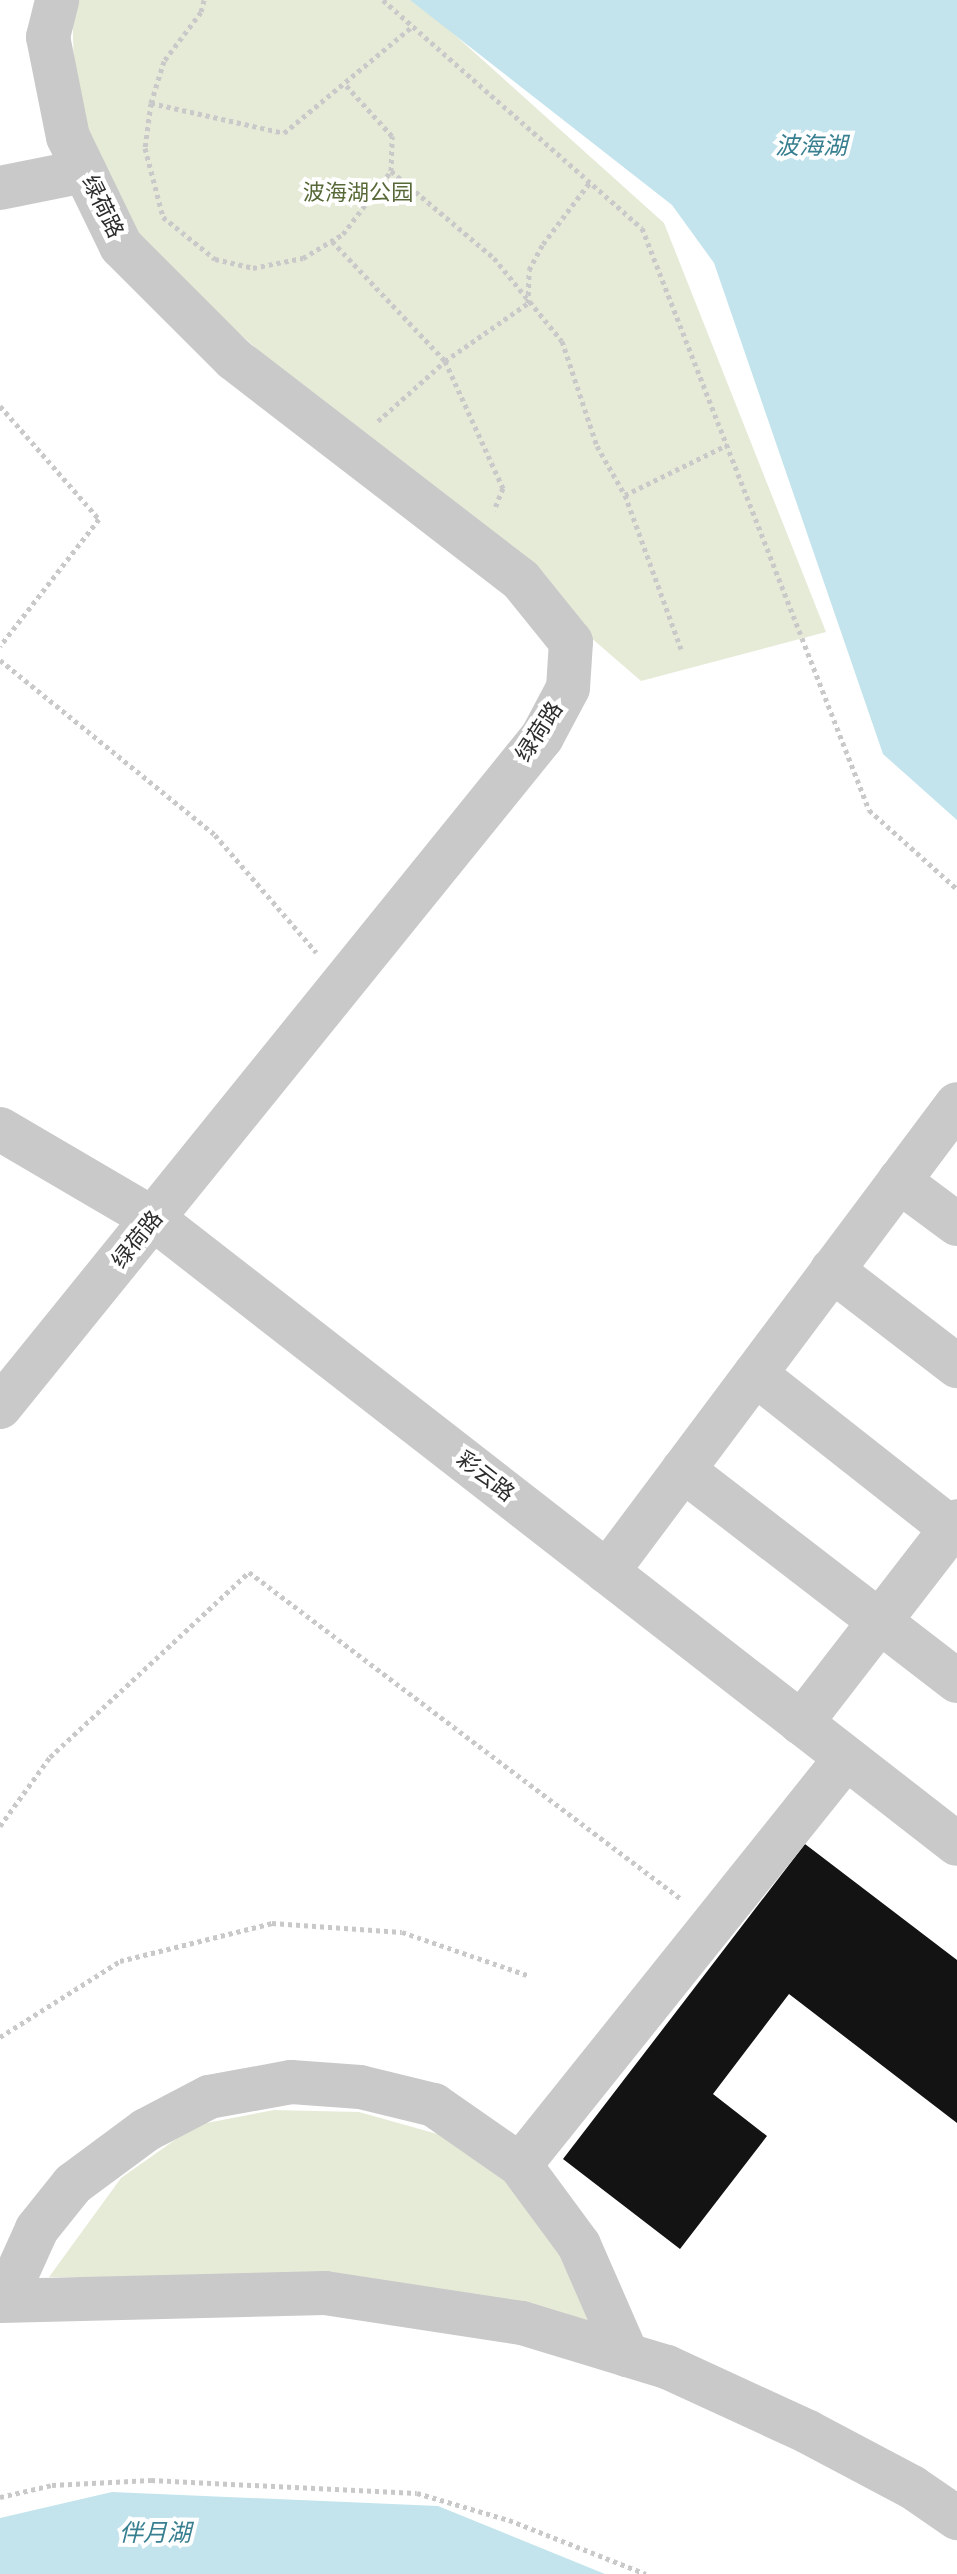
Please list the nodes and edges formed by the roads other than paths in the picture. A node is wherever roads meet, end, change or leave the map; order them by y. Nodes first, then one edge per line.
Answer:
1 (57, 0) edge
2 (84, 171) junction
3 (0, 188) edge
4 (957, 1104) edge
5 (0, 1129) edge
6 (899, 1181) junction
7 (155, 1220) junction
8 (957, 1224) edge
9 (832, 1270) junction
10 (957, 1366) edge
11 (755, 1374) junction
12 (0, 1407) edge
13 (683, 1470) junction
14 (955, 1528) edge
15 (607, 1572) junction
16 (880, 1621) junction
17 (957, 1681) edge
18 (801, 1723) junction
19 (846, 1758) junction
20 (957, 1844) edge
21 (520, 2165) junction
22 (2, 2300) edge
23 (627, 2355) junction
24 (957, 2518) edge

1 - 2 street, 绿荷路
2 - 3 street
2 - 7 street, 绿荷路
4 - 6 street
5 - 7 street, 彩云路
6 - 8 street
6 - 9 street
7 - 12 street, 绿荷路
7 - 15 street, 彩云路
9 - 10 street
9 - 11 street
11 - 13 street
11 - 14 street
13 - 15 street
13 - 16 street
14 - 16 street
15 - 18 street, 彩云路
16 - 17 street
16 - 18 street
18 - 19 street, 彩云路
19 - 20 street, 彩云路
19 - 21 street
21 - 22 street
21 - 23 street
22 - 23 street
23 - 24 street

